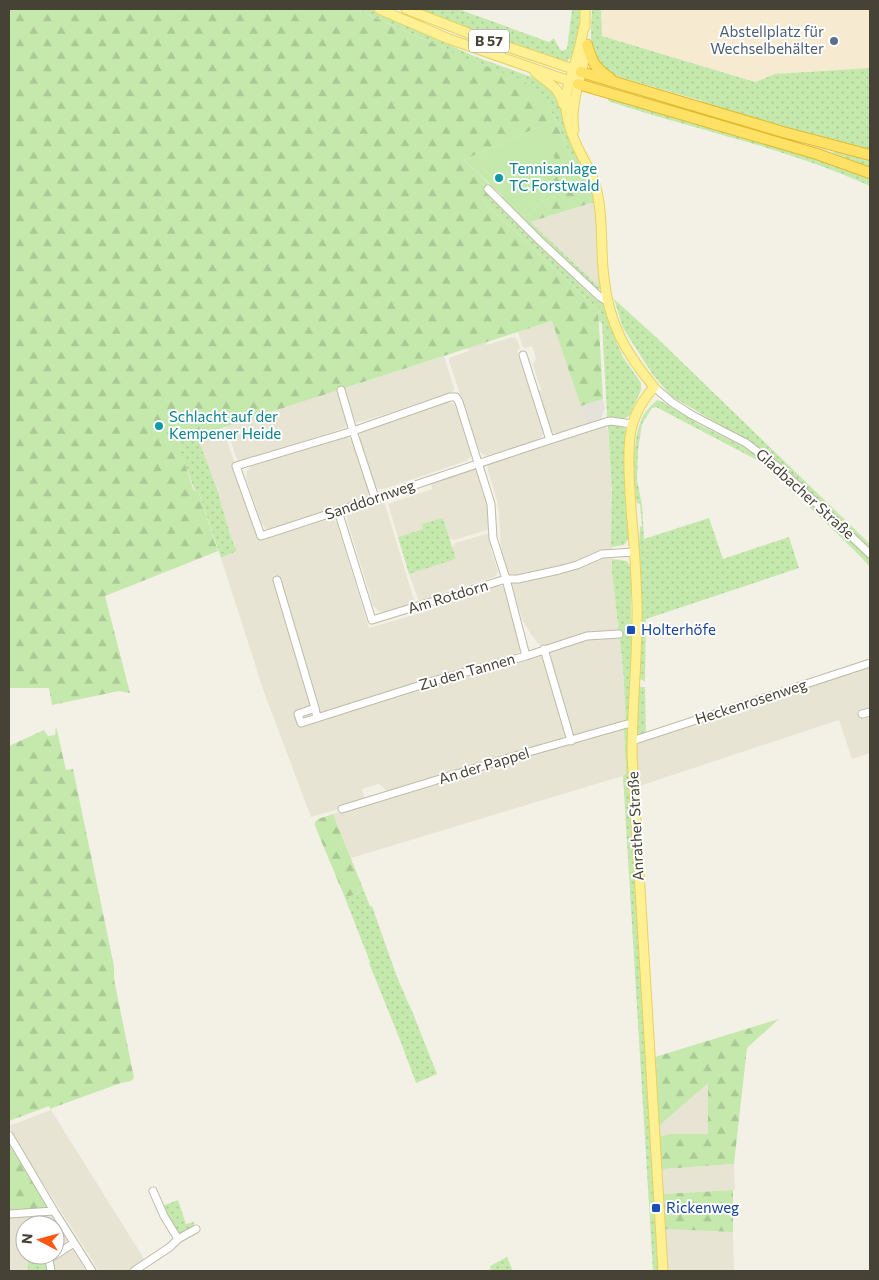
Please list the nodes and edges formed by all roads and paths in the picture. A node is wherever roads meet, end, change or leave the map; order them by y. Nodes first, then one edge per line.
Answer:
1 (379, 9) edge
2 (406, 9) edge
3 (585, 9) edge
4 (585, 22) junction
5 (587, 46) junction
6 (531, 68) junction
7 (577, 71) junction
8 (574, 83) junction
9 (618, 83) junction
10 (567, 118) junction
11 (580, 152) junction
12 (870, 156) edge
13 (870, 173) edge
14 (488, 189) dead end
15 (607, 301) junction
16 (523, 356) dead end
17 (654, 386) junction
18 (341, 390) dead end
19 (632, 424) junction
20 (353, 431) junction
21 (550, 440) junction
22 (479, 463) junction
23 (375, 498) junction
24 (338, 511) junction
25 (634, 552) junction
26 (870, 554) edge
27 (506, 579) junction
28 (276, 580) dead end
29 (619, 634) dead end
30 (544, 649) junction
31 (526, 656) junction
32 (870, 663) edge
33 (315, 708) junction
34 (870, 712) edge
35 (862, 714) dead end
36 (317, 718) junction
37 (627, 724) dead end
38 (571, 740) junction
39 (632, 740) junction
40 (342, 810) dead end
41 (9, 1135) edge
42 (153, 1191) dead end
43 (54, 1211) junction
44 (9, 1214) edge
45 (196, 1229) dead end
46 (178, 1239) junction
47 (74, 1243) junction
48 (51, 1271) edge
49 (92, 1271) edge
50 (134, 1271) edge
51 (663, 1271) edge

1 - 6 main road, B 57
2 - 7 main road, B 57
3 - 4 main road
4 - 5 main road
4 - 7 main road
5 - 7 main road
5 - 9 highway
6 - 8 main road, B 57
6 - 10 main road
7 - 8 main road
7 - 9 highway
8 - 10 main road
8 - 11 main road
8 - 13 highway
9 - 12 highway
10 - 11 main road
11 - 15 main road
14 - 15 street
15 - 17 main road, Gladbacher Straße
16 - 21 street
17 - 19 main road, Anrather Straße
17 - 26 street, Gladbacher Straße
18 - 20 street
19 - 21 street, Sanddornweg
19 - 25 main road, Anrather Straße
20 - 22 street
20 - 23 street
20 - 24 street, Sanddornweg
21 - 22 street, Sanddornweg
22 - 23 street, Sanddornweg
22 - 27 street
23 - 24 street, Sanddornweg
24 - 27 street, Am Rotdorn
25 - 27 street, Am Rotdorn
25 - 39 main road, Anrather Straße
27 - 31 street
28 - 33 street
29 - 30 street, Zu den Tannen
30 - 31 street, Zu den Tannen
30 - 38 street
31 - 36 street, Zu den Tannen
32 - 39 street, Heckenrosenweg
33 - 36 street
33 - 36 street, Zu den Tannen
34 - 35 street
37 - 38 street, An der Pappel
38 - 40 street, An der Pappel
39 - 51 main road, Anrather Straße
41 - 43 street
42 - 46 street
43 - 44 street
43 - 47 street
45 - 46 street
46 - 50 street
47 - 48 street
47 - 49 street

